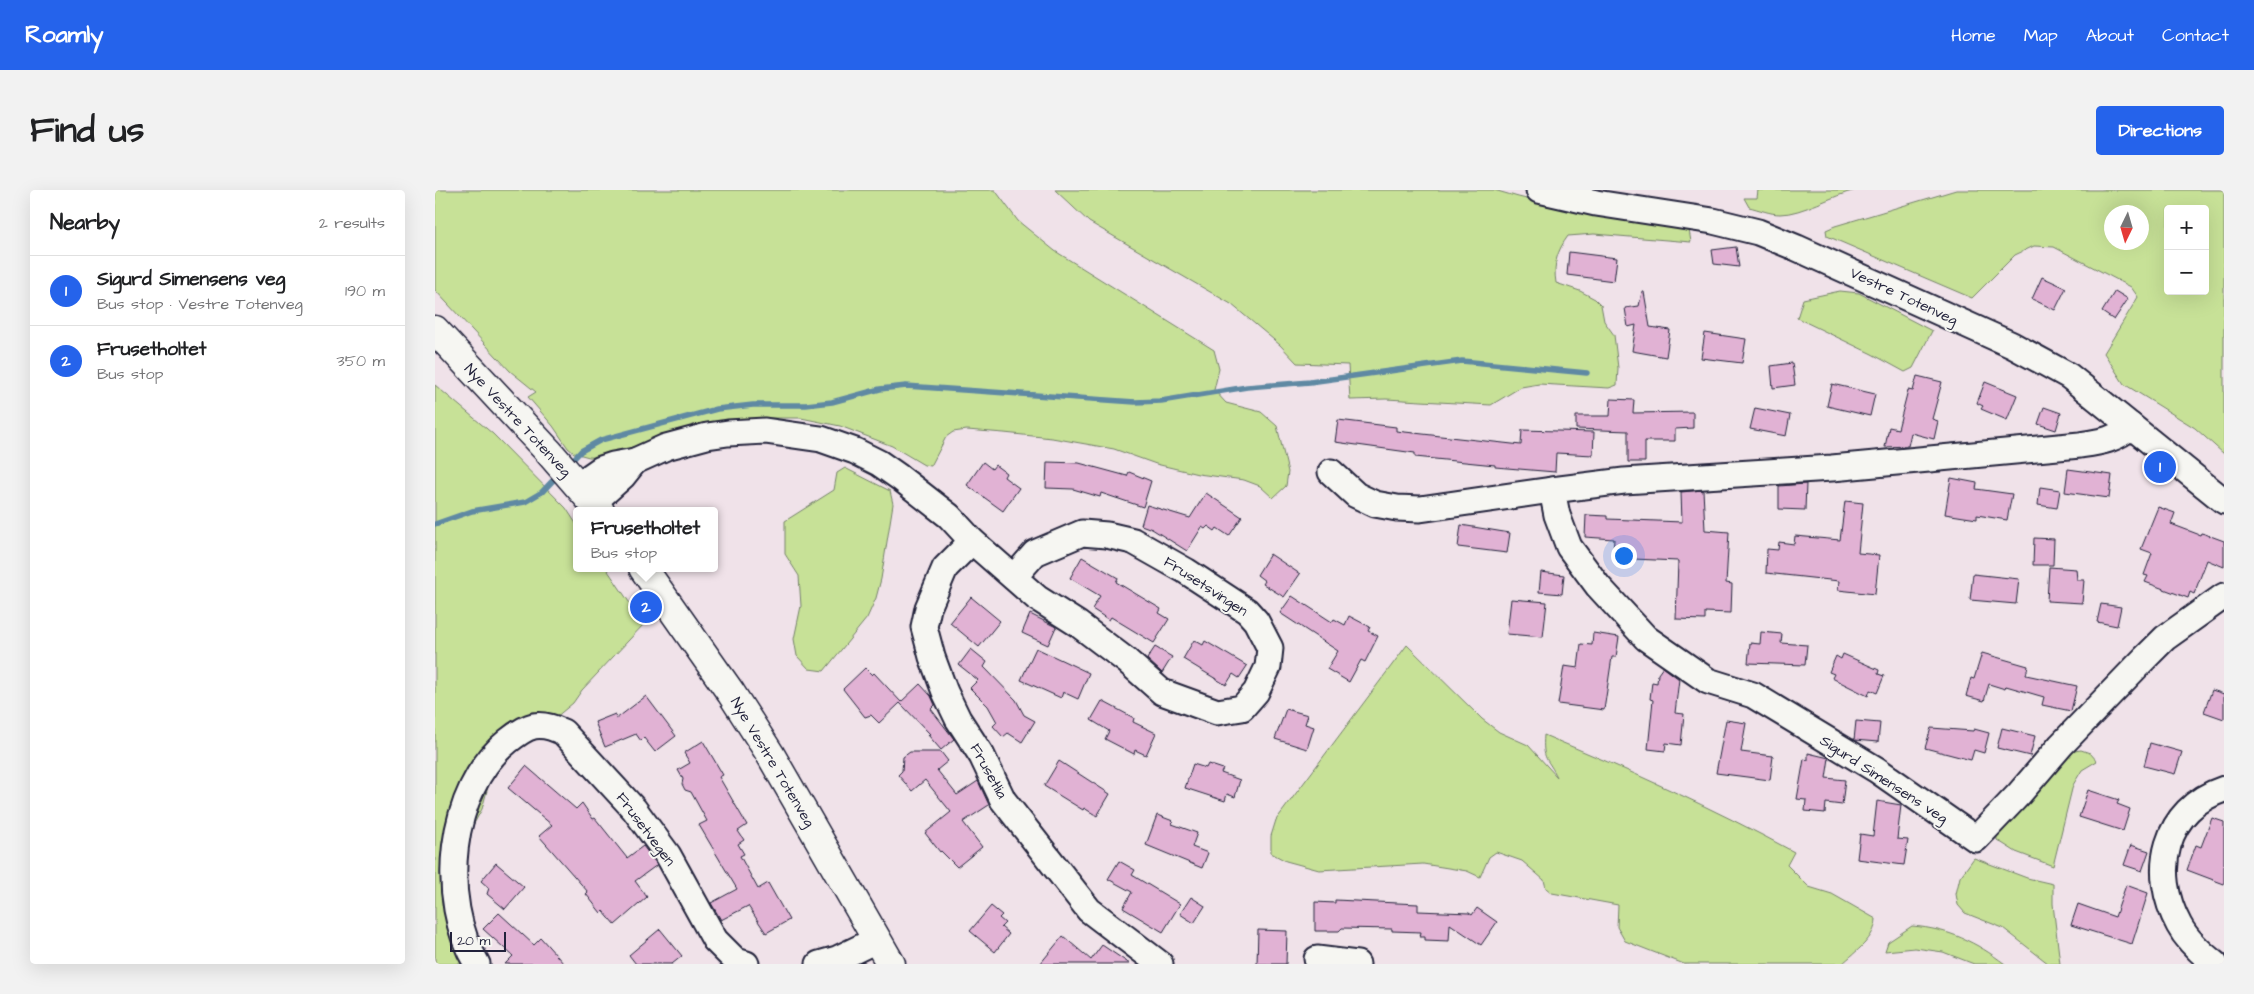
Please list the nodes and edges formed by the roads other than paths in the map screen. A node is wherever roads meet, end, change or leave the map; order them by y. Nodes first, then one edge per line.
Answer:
1 (1539, 190) edge
2 (435, 330) edge
3 (2131, 426) junction
4 (1331, 472) dead end
5 (1552, 490) junction
6 (590, 499) edge
7 (2224, 501) edge
8 (972, 540) junction
9 (646, 572) edge
10 (1014, 577) junction
11 (2224, 596) edge
12 (2224, 788) edge
13 (876, 940) junction
14 (1317, 959) dead end
15 (477, 964) edge
16 (746, 964) edge
17 (819, 964) edge
18 (891, 964) edge
19 (1160, 964) edge
20 (1357, 964) edge
21 (2215, 964) edge

1 - 3 street, Vestre Totenveg
2 - 6 main road, Nye Vestre Totenveg
3 - 5 street
3 - 7 street, Vestre Totenveg
4 - 5 street
5 - 11 street, Sigurd Simensens veg
6 - 8 street, Frusetsvingen
8 - 10 street, Frusetsvingen
8 - 19 street, Frusetlia
9 - 13 main road, Nye Vestre Totenveg
10 - 10 street, Frusetsvingen
12 - 21 street
13 - 17 street
13 - 18 main road, Nye Vestre Totenveg
14 - 20 street
15 - 16 street, Frusetvegen

